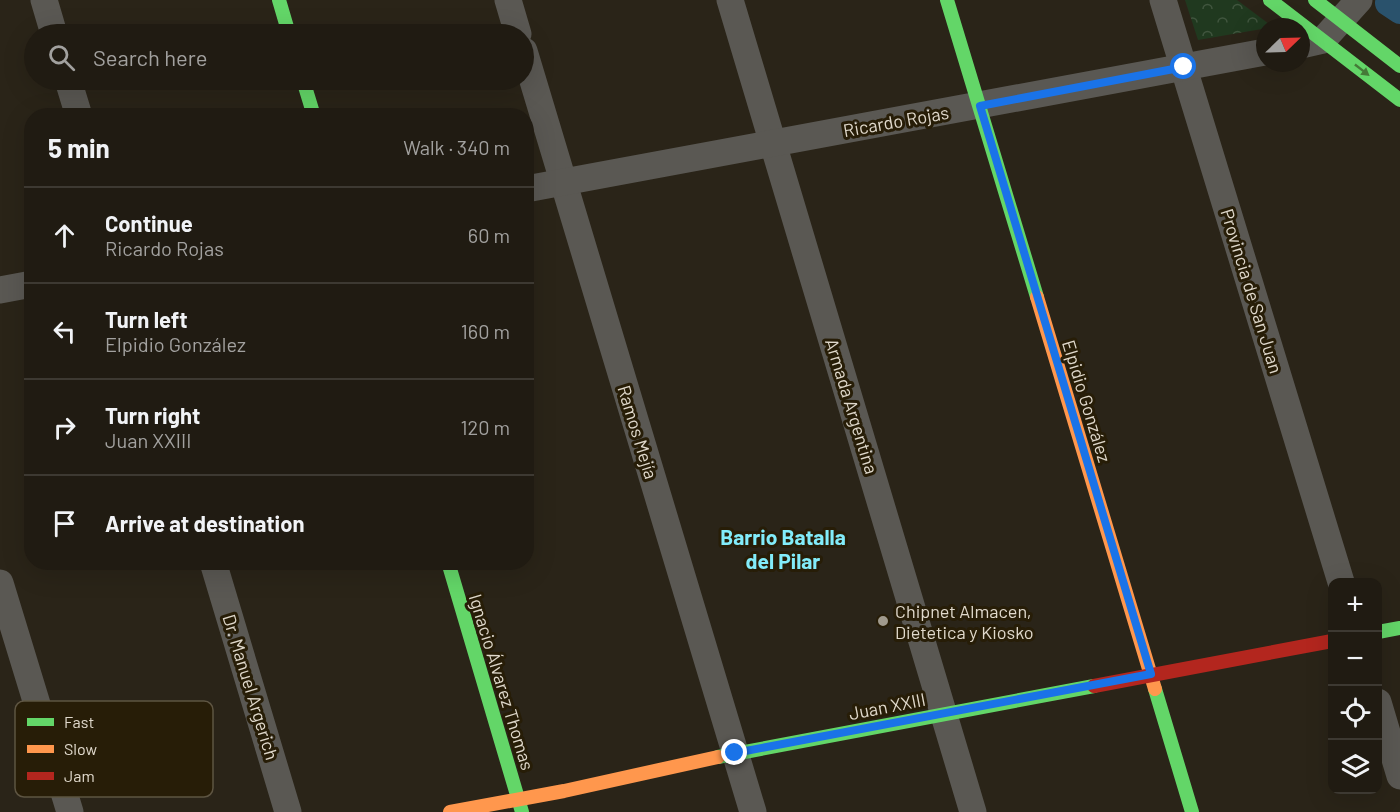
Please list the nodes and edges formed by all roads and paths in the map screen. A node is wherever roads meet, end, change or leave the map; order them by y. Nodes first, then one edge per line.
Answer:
1 (44, 0) edge
2 (279, 0) edge
3 (508, 0) edge
4 (730, 0) edge
5 (947, 0) edge
6 (1163, 0) edge
7 (1270, 0) edge
8 (1315, 0) edge
9 (1351, 11) edge
10 (51, 24) edge
11 (287, 24) edge
12 (515, 24) edge
13 (1312, 43) edge
14 (1256, 54) edge
15 (1400, 66) edge
16 (1184, 67) junction
17 (534, 84) edge
18 (71, 90) edge
19 (306, 90) edge
20 (1400, 100) edge
21 (980, 106) junction
22 (77, 108) edge
23 (312, 108) edge
24 (772, 142) junction
25 (563, 181) junction
26 (534, 187) edge
27 (24, 286) edge
28 (0, 290) edge
29 (215, 570) edge
30 (450, 570) edge
31 (1340, 578) edge
32 (0, 583) edge
33 (1400, 628) edge
34 (1382, 632) edge
35 (1328, 642) edge
36 (1151, 674) junction
37 (36, 701) edge
38 (944, 713) junction
39 (1382, 718) edge
40 (735, 753) junction
41 (1400, 776) edge
42 (65, 797) edge
43 (520, 806) edge
44 (70, 812) edge
45 (288, 812) edge
46 (450, 812) edge
47 (753, 812) edge
48 (973, 812) edge
49 (1192, 812) edge

1 - 10 street
2 - 11 street
3 - 12 street
4 - 24 street, Armada Argentina
5 - 21 street, Elpidio González
6 - 16 street, Provincia de San Juan
7 - 13 street
8 - 9 street
9 - 13 street
9 - 15 street
13 -> 20 street
14 - 16 street, Ricardo Rojas
16 - 21 street, Ricardo Rojas
16 - 31 street, Provincia de San Juan
17 - 25 street, Ramos Mejía
18 - 22 street
19 - 23 street
21 - 24 street, Ricardo Rojas
21 - 36 street, Elpidio González
24 - 25 street, Ricardo Rojas
24 - 38 street, Armada Argentina
25 - 26 street, Ricardo Rojas
25 - 40 street, Ramos Mejía
27 - 28 street
29 - 45 street, Dr. Manuel Argerich
30 - 43 street, Ignacio Álvarez Thomas
32 - 37 street
33 - 34 street
35 - 36 street, Juan XXIII
36 - 38 street, Juan XXIII
36 - 49 street, Elpidio González
38 - 40 street, Juan XXIII
38 - 48 street, Armada Argentina
39 - 41 street
40 - 43 street, Juan XXIII
40 - 47 street, Ramos Mejía
42 - 44 street
43 - 46 street, Juan XXIII

